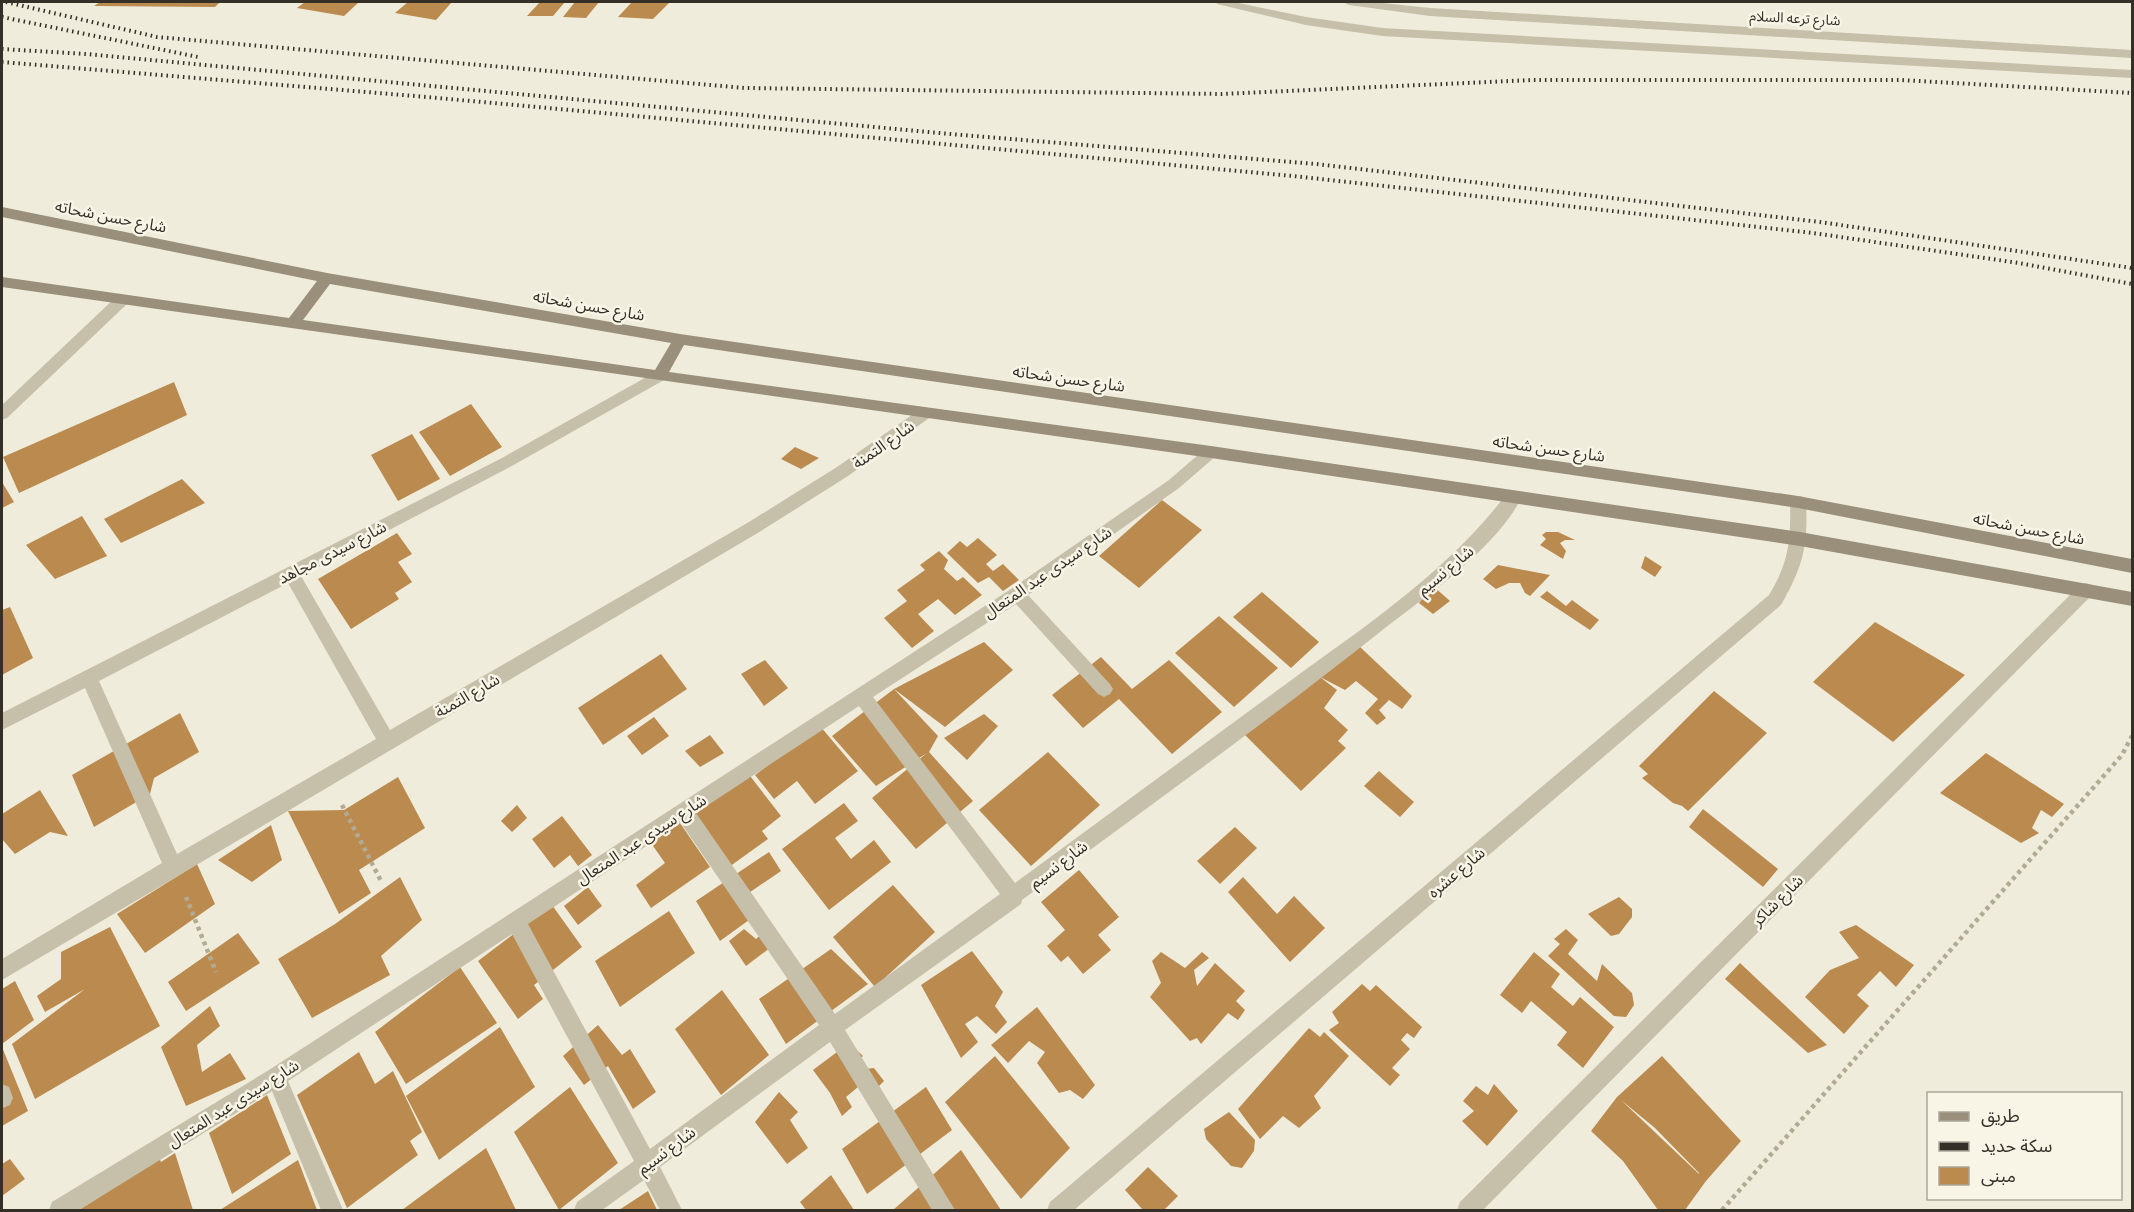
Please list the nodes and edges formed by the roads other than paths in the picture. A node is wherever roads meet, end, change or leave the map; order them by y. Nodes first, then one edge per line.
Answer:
1 (1221, 2) edge
2 (1357, 2) edge
3 (2133, 54) edge
4 (2133, 74) edge
5 (2, 212) edge
6 (327, 278) junction
7 (2, 282) edge
8 (122, 300) junction
9 (292, 324) junction
10 (680, 339) junction
11 (658, 376) junction
12 (927, 412) junction
13 (2, 414) edge
14 (1211, 452) junction
15 (1514, 497) junction
16 (1798, 502) junction
17 (1800, 539) junction
18 (2133, 566) edge
19 (291, 573) junction
20 (2086, 590) junction
21 (1017, 594) junction
22 (2133, 599) edge
23 (89, 677) junction
24 (1104, 689) dead end
25 (861, 695) junction
26 (2, 722) edge
27 (387, 742) junction
28 (684, 811) junction
29 (173, 866) junction
30 (1014, 897) junction
31 (516, 921) junction
32 (2, 970) edge
33 (832, 1027) junction
34 (276, 1077) junction
35 (646, 1165) junction
36 (60, 1210) edge
37 (332, 1210) edge
38 (585, 1210) edge
39 (671, 1210) edge
40 (944, 1210) edge
41 (1058, 1210) edge
42 (1468, 1210) edge

1 - 4 street
2 - 3 street, شارع ترعه السلام
5 - 6 main road, شارع حسن شحاته
6 - 9 main road
6 - 10 main road, شارع حسن شحاته
7 - 8 main road
8 - 9 main road
8 - 13 street
9 - 11 main road
10 - 11 main road
10 - 16 main road, شارع حسن شحاته
11 - 12 main road
11 - 19 street, شارع سيدى مجاهد
12 - 14 main road
12 - 27 street, شارع التمنة
14 - 15 main road
14 - 21 street, شارع سيدى عبد المتعال
15 - 17 main road
15 - 30 street, شارع نسيم
16 - 17 street, شارع عشره
16 - 18 main road, شارع حسن شحاته
17 - 20 main road
17 - 41 street, شارع عشره
19 - 23 street, شارع سيدى مجاهد
19 - 27 street
20 - 22 main road
20 - 42 street, شارع شاكر
21 - 24 street
21 - 25 street, شارع سيدى عبد المتعال
23 - 26 street, شارع سيدى مجاهد
23 - 29 street
25 - 28 street, شارع سيدى عبد المتعال
25 - 30 street
27 - 29 street, شارع التمنة
28 - 31 street, شارع سيدى عبد المتعال
28 - 33 street
29 - 32 street, شارع التمنة
30 - 33 street, شارع نسيم
31 - 34 street, شارع سيدى عبد المتعال
31 - 35 street
33 - 35 street, شارع نسيم
33 - 40 street
34 - 36 street, شارع سيدى عبد المتعال
34 - 37 street
35 - 38 street, شارع نسيم
35 - 39 street

